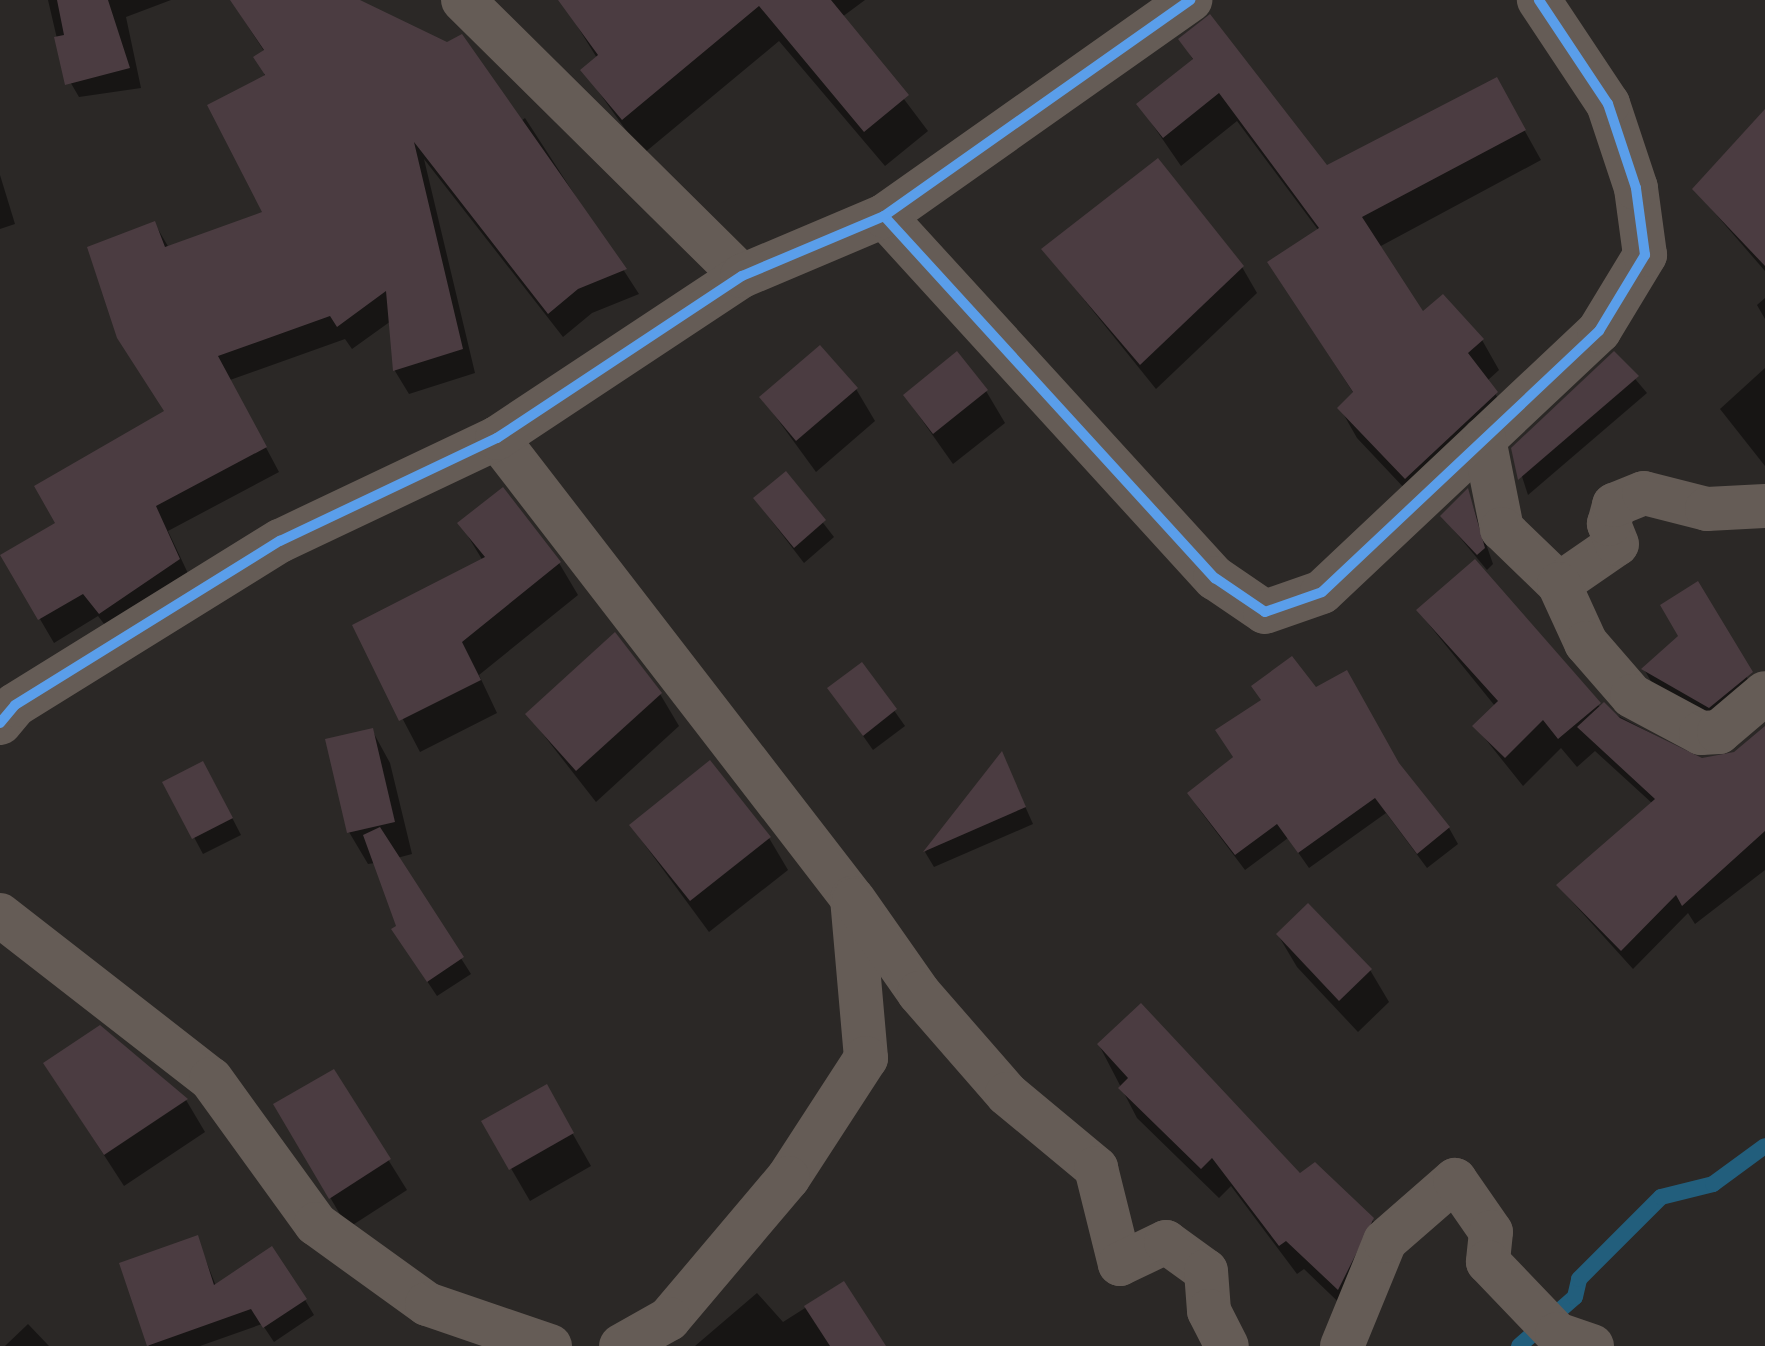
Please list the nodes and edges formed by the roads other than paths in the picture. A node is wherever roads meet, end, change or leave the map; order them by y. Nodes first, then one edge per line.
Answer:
1 (463, 0) edge
2 (1190, 0) edge
3 (1539, 0) edge
4 (884, 216) junction
5 (742, 276) junction
6 (497, 438) junction
7 (1484, 439) junction
8 (1765, 506) edge
9 (1559, 584) junction
10 (1765, 693) edge
11 (0, 723) edge
12 (852, 898) junction
13 (0, 915) edge
14 (427, 1304) junction
15 (446, 1346) edge
16 (550, 1346) edge
17 (621, 1346) edge
18 (1227, 1346) edge
19 (1342, 1346) edge
20 (1592, 1346) edge

1 - 5 street
2 - 4 street
3 - 7 street
4 - 5 street
4 - 7 street
5 - 6 street
6 - 11 street
6 - 12 street
7 - 9 street
8 - 9 street
9 - 10 street
12 - 17 street
12 - 18 street
13 - 14 street
14 - 15 street
14 - 16 street
19 - 20 street

